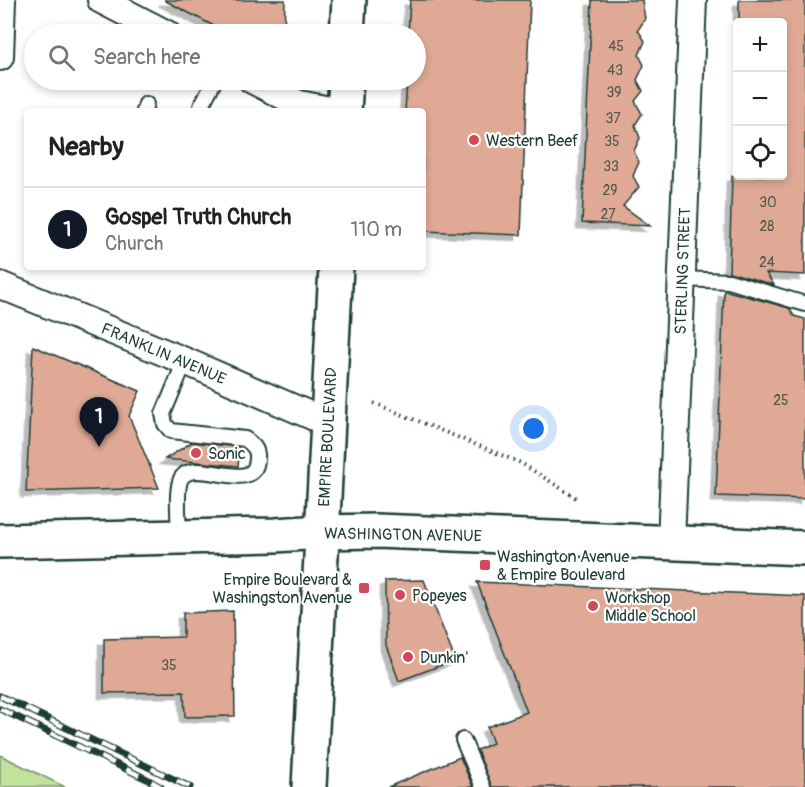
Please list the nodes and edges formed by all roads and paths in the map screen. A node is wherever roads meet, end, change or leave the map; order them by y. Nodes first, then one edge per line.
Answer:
1 (2, 0) edge
2 (101, 0) edge
3 (349, 0) edge
4 (693, 0) edge
5 (148, 24) edge
6 (348, 24) edge
7 (0, 57) edge
8 (210, 90) edge
9 (272, 90) edge
10 (345, 90) edge
11 (201, 106) dead end
12 (320, 108) edge
13 (344, 108) edge
14 (336, 270) edge
15 (682, 279) junction
16 (0, 285) edge
17 (805, 304) edge
18 (185, 361) junction
19 (374, 403) dead end
20 (328, 423) junction
21 (578, 499) dead end
22 (322, 532) junction
23 (179, 537) junction
24 (0, 541) edge
25 (671, 543) junction
26 (805, 548) edge
27 (463, 740) dead end
28 (309, 787) edge
29 (483, 787) edge

1 - 7 street
2 - 5 street
3 - 6 main road
4 - 15 street, STERLING STREET
8 - 11 lane
9 - 12 street
10 - 13 main road
14 - 20 main road, EMPIRE BOULEVARD
15 - 17 lane
15 - 25 street, STERLING STREET
16 - 18 street, FRANKLIN AVENUE
18 - 20 street, FRANKLIN AVENUE
18 - 23 lane
19 - 21 path
20 - 22 main road, EMPIRE BOULEVARD
22 - 23 main road, WASHINGTON AVENUE
22 - 25 main road, WASHINGTON AVENUE
22 - 28 main road, EMPIRE BOULEVARD
23 - 24 main road, WASHINGTON AVENUE
25 - 26 main road, WASHINGTON AVENUE
27 - 29 lane

